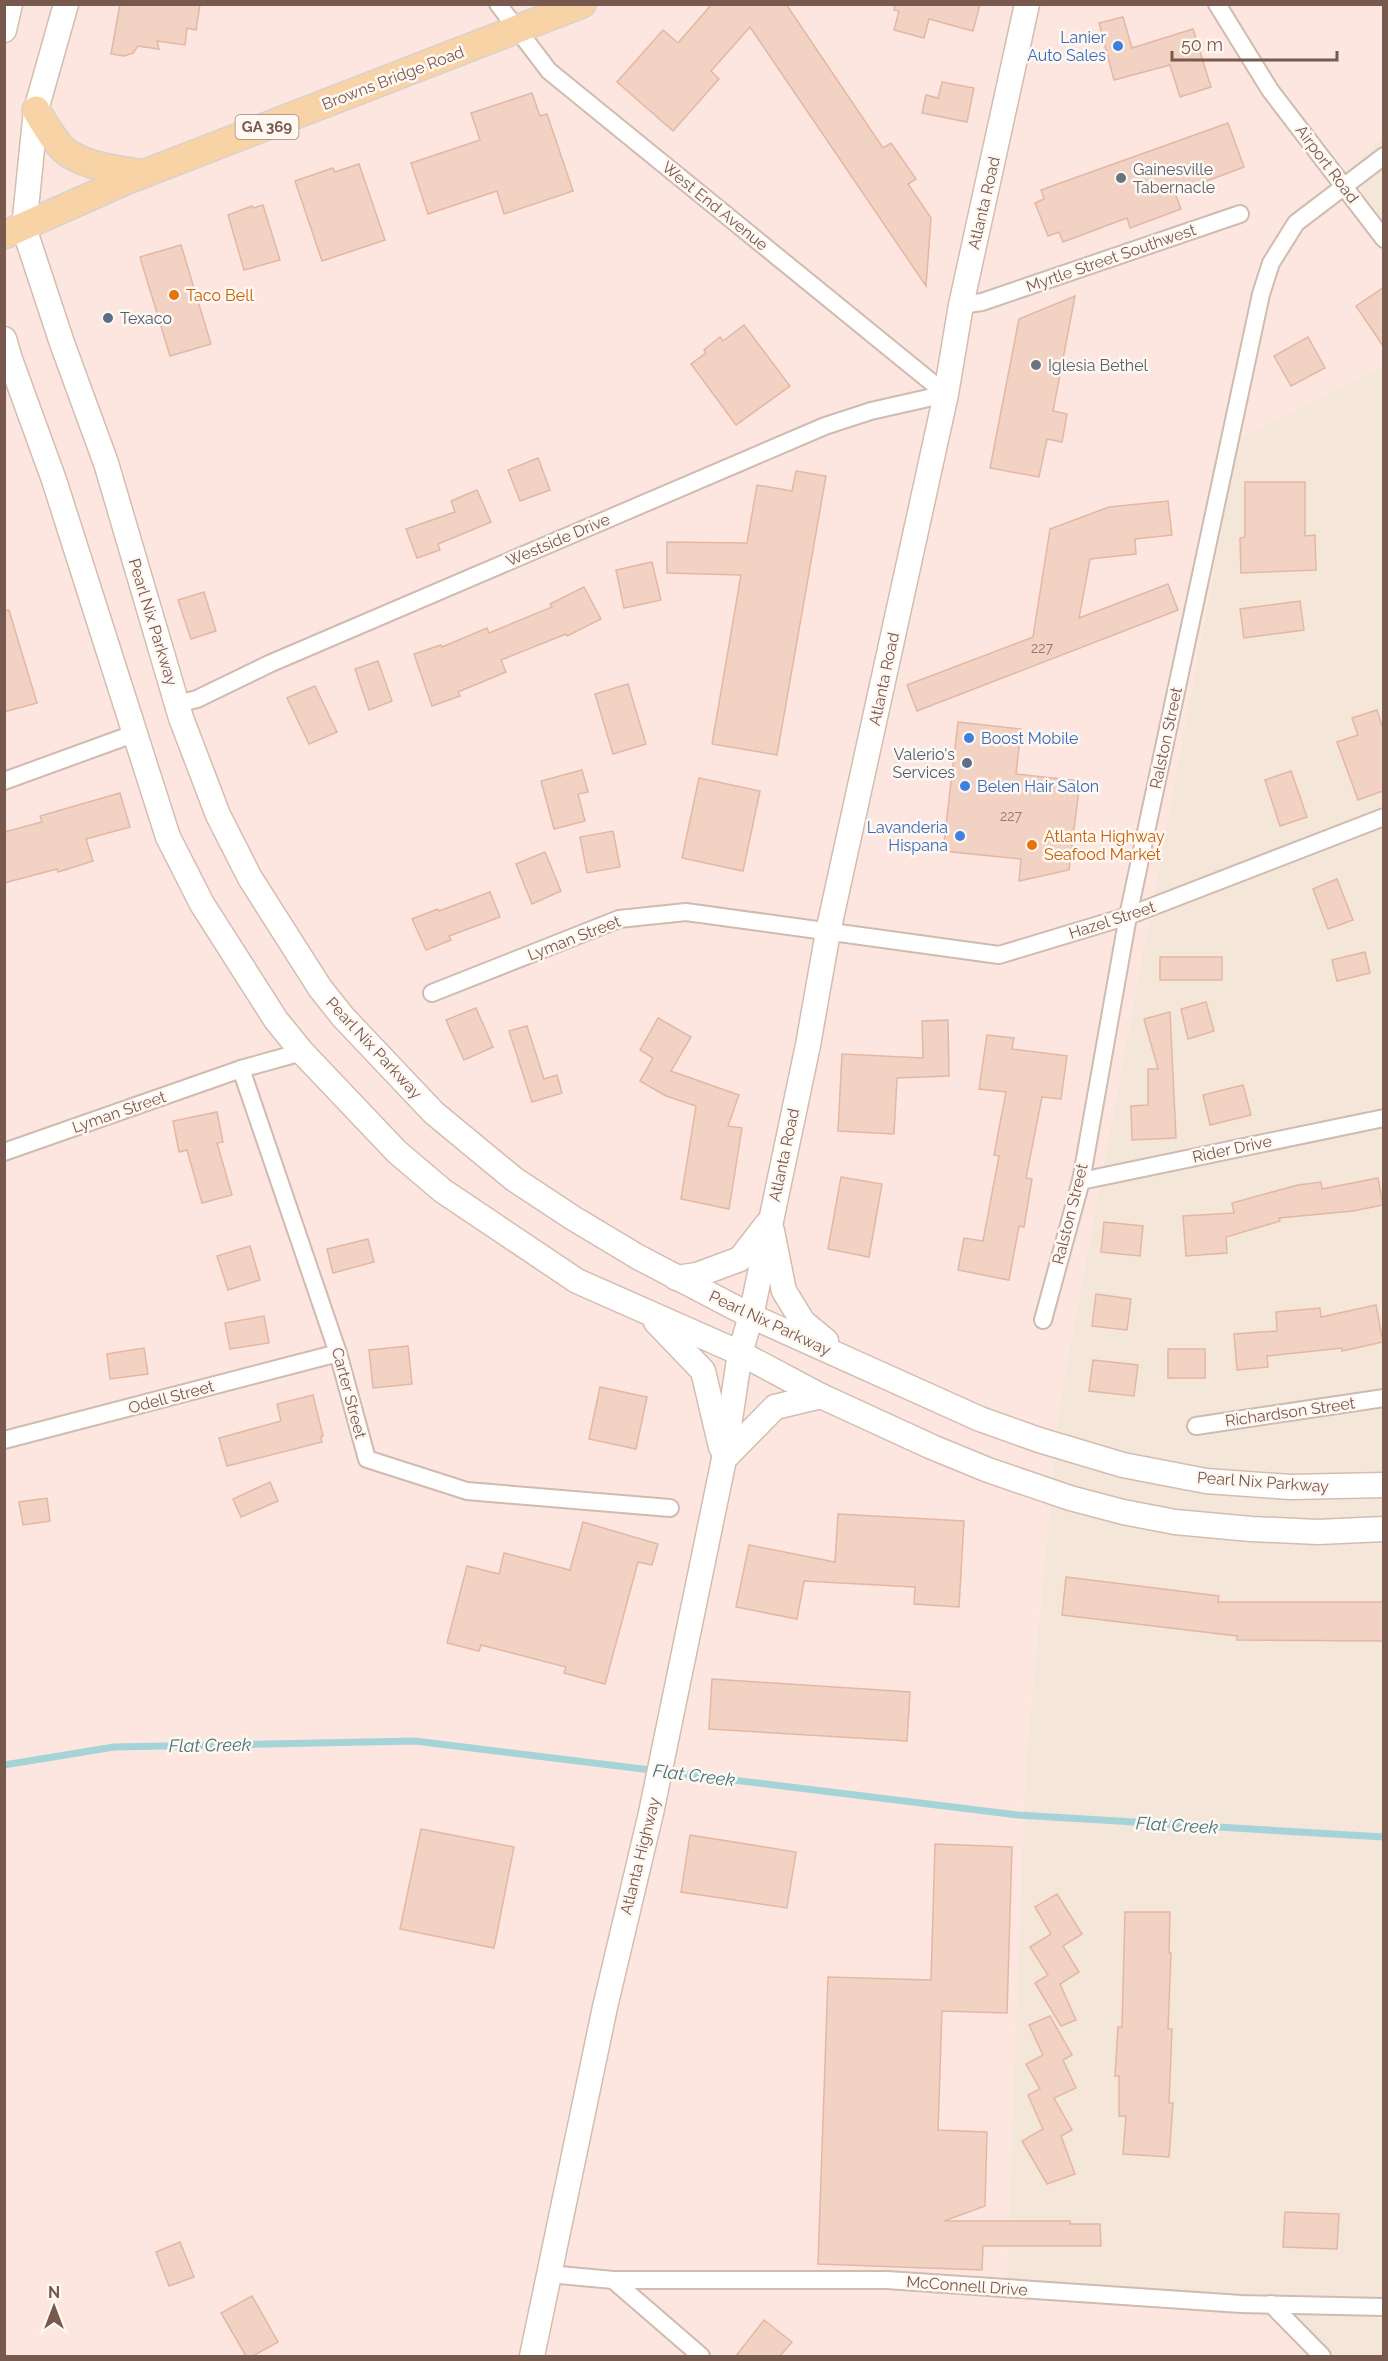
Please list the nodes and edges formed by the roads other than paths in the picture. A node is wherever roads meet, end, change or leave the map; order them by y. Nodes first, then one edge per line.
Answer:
1 (10, 4) edge
2 (66, 4) edge
3 (498, 4) edge
4 (582, 4) edge
5 (1026, 4) edge
6 (1217, 4) edge
7 (4, 30) edge
8 (518, 31) junction
9 (36, 110) junction
10 (1383, 156) edge
11 (143, 174) junction
12 (1344, 184) junction
13 (1240, 214) dead end
14 (14, 231) edge
15 (1383, 239) edge
16 (971, 303) junction
17 (4, 339) edge
18 (946, 394) junction
19 (177, 704) junction
20 (136, 733) junction
21 (4, 781) edge
22 (1383, 818) edge
23 (1128, 916) junction
24 (828, 932) junction
25 (432, 993) dead end
26 (302, 1052) junction
27 (241, 1069) junction
28 (1383, 1118) edge
29 (4, 1152) edge
30 (1081, 1181) junction
31 (770, 1220) junction
32 (676, 1278) junction
33 (649, 1314) junction
34 (751, 1316) junction
35 (1043, 1320) dead end
36 (338, 1353) junction
37 (741, 1353) junction
38 (847, 1359) junction
39 (820, 1396) junction
40 (1383, 1398) edge
41 (1196, 1426) dead end
42 (4, 1440) edge
43 (724, 1460) junction
44 (1383, 1485) edge
45 (670, 1508) dead end
46 (1383, 1529) edge
47 (549, 2274) junction
48 (613, 2280) junction
49 (1271, 2304) junction
50 (1383, 2307) edge
51 (532, 2356) edge
52 (701, 2356) edge
53 (1322, 2356) edge

1 - 7 main road
2 - 9 main road, Pearl Nix Parkway
3 - 8 street, West End Avenue
4 - 8 main road, Browns Bridge Road / GA 369
5 - 16 main road, Atlanta Road
6 - 12 street, Airport Road
8 - 11 main road, Browns Bridge Road / GA 369
8 - 18 street, West End Avenue
9 - 11 main road
9 - 14 main road, Pearl Nix Parkway
10 - 12 street
11 - 14 main road, Browns Bridge Road / GA 369
12 - 15 street, Airport Road
12 - 23 street, Ralston Street
13 - 16 street, Myrtle Street Southwest
14 - 19 main road, Pearl Nix Parkway
16 - 18 main road, Atlanta Road
17 - 20 main road
18 - 19 street, Westside Drive
18 - 24 main road, Atlanta Road
19 - 32 main road, Pearl Nix Parkway
20 - 21 street
20 - 26 main road
22 - 23 street, Hazel Street
23 - 24 street, Hazel Street
23 - 30 street, Ralston Street
24 - 25 street, Lyman Street
24 - 31 main road, Atlanta Road
26 - 27 street, Lyman Street
26 - 33 main road
27 - 29 street, Lyman Street
27 - 36 street, Carter Street
28 - 30 street, Rider Drive
30 - 35 street, Ralston Street
31 - 32 main road
31 - 34 main road, Atlanta Road
31 - 38 main road
32 - 34 main road, Pearl Nix Parkway
33 - 37 main road
33 - 43 main road
34 - 37 main road, Atlanta Road
34 - 38 main road, Pearl Nix Parkway
36 - 42 street, Odell Street
36 - 45 street, Carter Street
37 - 39 main road
37 - 43 main road, Atlanta Highway
38 - 44 main road, Pearl Nix Parkway
39 - 43 main road
39 - 46 main road
40 - 41 street, Richardson Street
43 - 47 main road, Atlanta Highway
47 - 48 street, McConnell Drive
47 - 51 main road, Atlanta Highway
48 - 49 street, McConnell Drive
48 - 52 street
49 - 50 street, McConnell Drive
49 - 53 street

